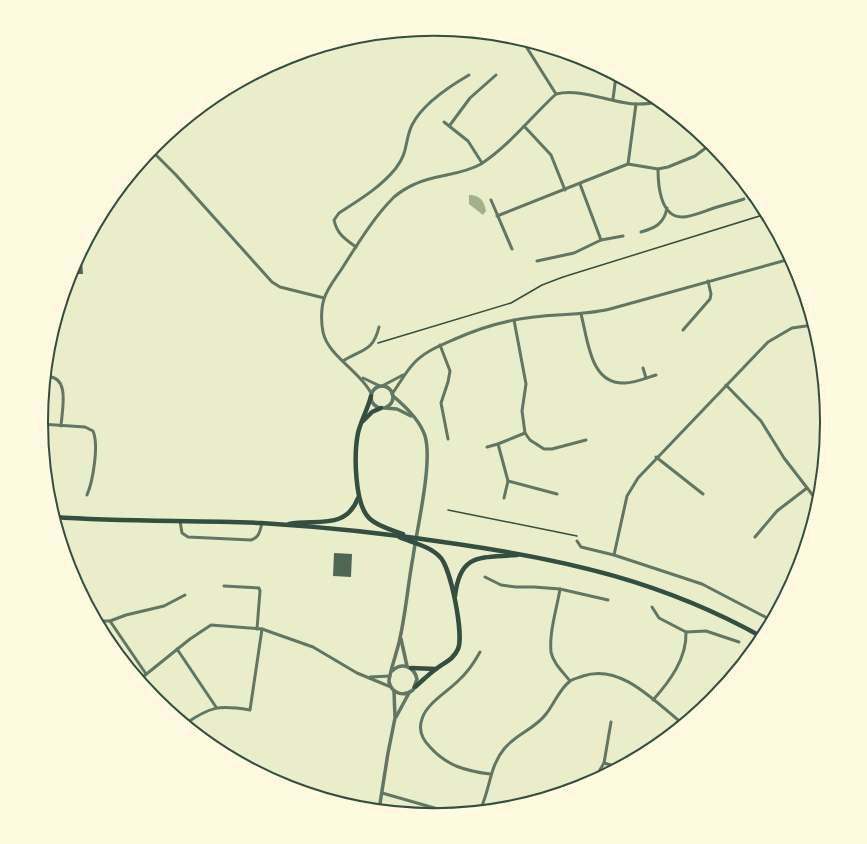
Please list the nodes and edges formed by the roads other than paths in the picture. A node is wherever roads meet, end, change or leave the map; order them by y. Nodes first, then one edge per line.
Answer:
1 (527, 47) edge
2 (468, 75) dead end
3 (496, 75) dead end
4 (615, 82) edge
5 (556, 94) junction
6 (613, 99) junction
7 (649, 102) edge
8 (636, 104) junction
9 (444, 122) dead end
10 (450, 124) junction
11 (524, 126) junction
12 (705, 148) edge
13 (156, 154) edge
14 (482, 163) junction
15 (628, 164) junction
16 (658, 169) junction
17 (580, 184) junction
18 (565, 190) junction
19 (744, 199) dead end
20 (490, 200) dead end
21 (667, 208) junction
22 (497, 216) junction
23 (641, 232) dead end
24 (624, 236) dead end
25 (600, 240) junction
26 (356, 247) junction
27 (512, 249) dead end
28 (537, 261) dead end
29 (784, 261) edge
30 (708, 281) junction
31 (324, 298) junction
32 (581, 314) junction
33 (514, 320) junction
34 (807, 325) edge
35 (379, 327) dead end
36 (683, 330) dead end
37 (440, 345) junction
38 (343, 361) junction
39 (643, 368) dead end
40 (406, 373) junction
41 (656, 375) dead end
42 (360, 376) junction
43 (50, 378) edge
44 (646, 378) junction
45 (726, 385) junction
46 (381, 386) junction
47 (371, 394) junction
48 (392, 395) junction
49 (382, 408) junction
50 (414, 418) junction
51 (362, 422) junction
52 (48, 425) edge
53 (61, 426) junction
54 (525, 433) junction
55 (448, 439) dead end
56 (586, 440) dead end
57 (498, 444) junction
58 (487, 447) dead end
59 (656, 457) junction
60 (508, 482) junction
61 (807, 488) junction
62 (557, 494) dead end
63 (703, 494) dead end
64 (87, 495) dead end
65 (812, 495) edge
66 (358, 497) junction
67 (504, 498) dead end
68 (60, 517) edge
69 (180, 521) junction
70 (262, 523) junction
71 (282, 525) junction
72 (390, 534) junction
73 (412, 537) junction
74 (755, 537) dead end
75 (577, 541) road end
76 (524, 554) junction
77 (614, 555) junction
78 (485, 577) dead end
79 (224, 586) dead end
80 (560, 589) junction
81 (185, 595) dead end
82 (455, 600) junction
83 (608, 600) dead end
84 (652, 607) dead end
85 (766, 618) edge
86 (103, 621) edge
87 (110, 621) junction
88 (257, 629) junction
89 (262, 629) junction
90 (686, 632) junction
91 (756, 634) edge
92 (400, 638) junction
93 (740, 642) dead end
94 (177, 649) junction
95 (480, 652) dead end
96 (409, 667) junction
97 (436, 668) junction
98 (392, 671) junction
99 (146, 674) junction
100 (390, 676) junction
101 (143, 677) edge
102 (368, 677) junction
103 (570, 680) junction
104 (391, 687) junction
105 (415, 687) junction
106 (394, 691) junction
107 (410, 693) junction
108 (653, 700) junction
109 (216, 707) junction
110 (395, 718) junction
111 (678, 720) edge
112 (190, 721) edge
113 (611, 722) dead end
114 (604, 763) junction
115 (610, 765) edge
116 (600, 770) edge
117 (490, 774) junction
118 (382, 794) junction
119 (381, 805) edge
120 (483, 805) edge
121 (431, 808) edge

1 - 5 street
2 - 26 street
3 - 10 street
4 - 6 street
5 - 6 street
5 - 11 street
6 - 8 street
7 - 8 street
8 - 15 street
9 - 10 street
10 - 14 street
11 - 14 street
11 - 18 street
12 - 16 street
13 - 31 street
14 - 26 street
15 - 16 street
15 - 17 street
16 - 21 street
17 - 18 street
17 - 25 street
18 - 22 street
19 - 21 street
20 - 22 street
21 - 23 street
22 - 27 street
24 - 25 street
25 - 28 street
26 - 31 street
29 - 30 street
30 - 32 street
30 - 36 street
31 - 38 street
32 - 33 street
32 - 44 street
33 - 37 street
33 - 54 street
34 - 45 street
35 - 38 street
37 - 40 street
37 - 55 street
38 - 42 street
39 - 44 street
40 - 46 street
40 - 48 street
41 - 44 street
42 - 46 street
42 - 47 street
43 - 53 street
45 - 59 street
45 - 61 street
46 - 47 street
46 - 48 street
47 - 49 street
47 - 51 main road
48 - 49 street
48 - 50 street
49 - 50 street
49 - 51 main road
50 - 92 street
51 - 66 main road
52 - 53 street
53 - 64 street
54 - 56 street
54 - 57 street
57 - 58 street
57 - 60 street
59 - 63 street
59 - 77 street
60 - 62 street
60 - 67 street
61 - 65 street
61 - 74 street
66 - 71 main road
66 - 73 main road
68 - 69 main road
69 - 70 main road
69 - 70 street
70 - 71 main road
71 - 72 main road
72 - 73 main road
72 - 82 main road
73 - 76 main road
75 - 77 street
76 - 82 main road
76 - 91 main road
77 - 85 street
78 - 80 street
79 - 88 street
80 - 83 street
80 - 103 street
81 - 87 street
82 - 97 main road
84 - 90 street
86 - 87 street
87 - 99 street
88 - 89 street
88 - 94 street
89 - 102 street
89 - 109 street
90 - 93 street
90 - 108 street
92 - 96 street
92 - 98 street
94 - 99 street
94 - 109 street
95 - 117 street
96 - 97 main road
96 - 98 street
96 - 105 street
97 - 105 main road
98 - 100 street
99 - 101 street
100 - 102 street
100 - 104 street
102 - 104 street
103 - 108 street
103 - 117 street
104 - 106 street
105 - 107 street
106 - 107 street
106 - 110 street
107 - 110 street
108 - 111 street
109 - 112 street
110 - 118 street
113 - 114 street
114 - 115 street
114 - 116 street
117 - 120 street
118 - 119 street
118 - 121 street

